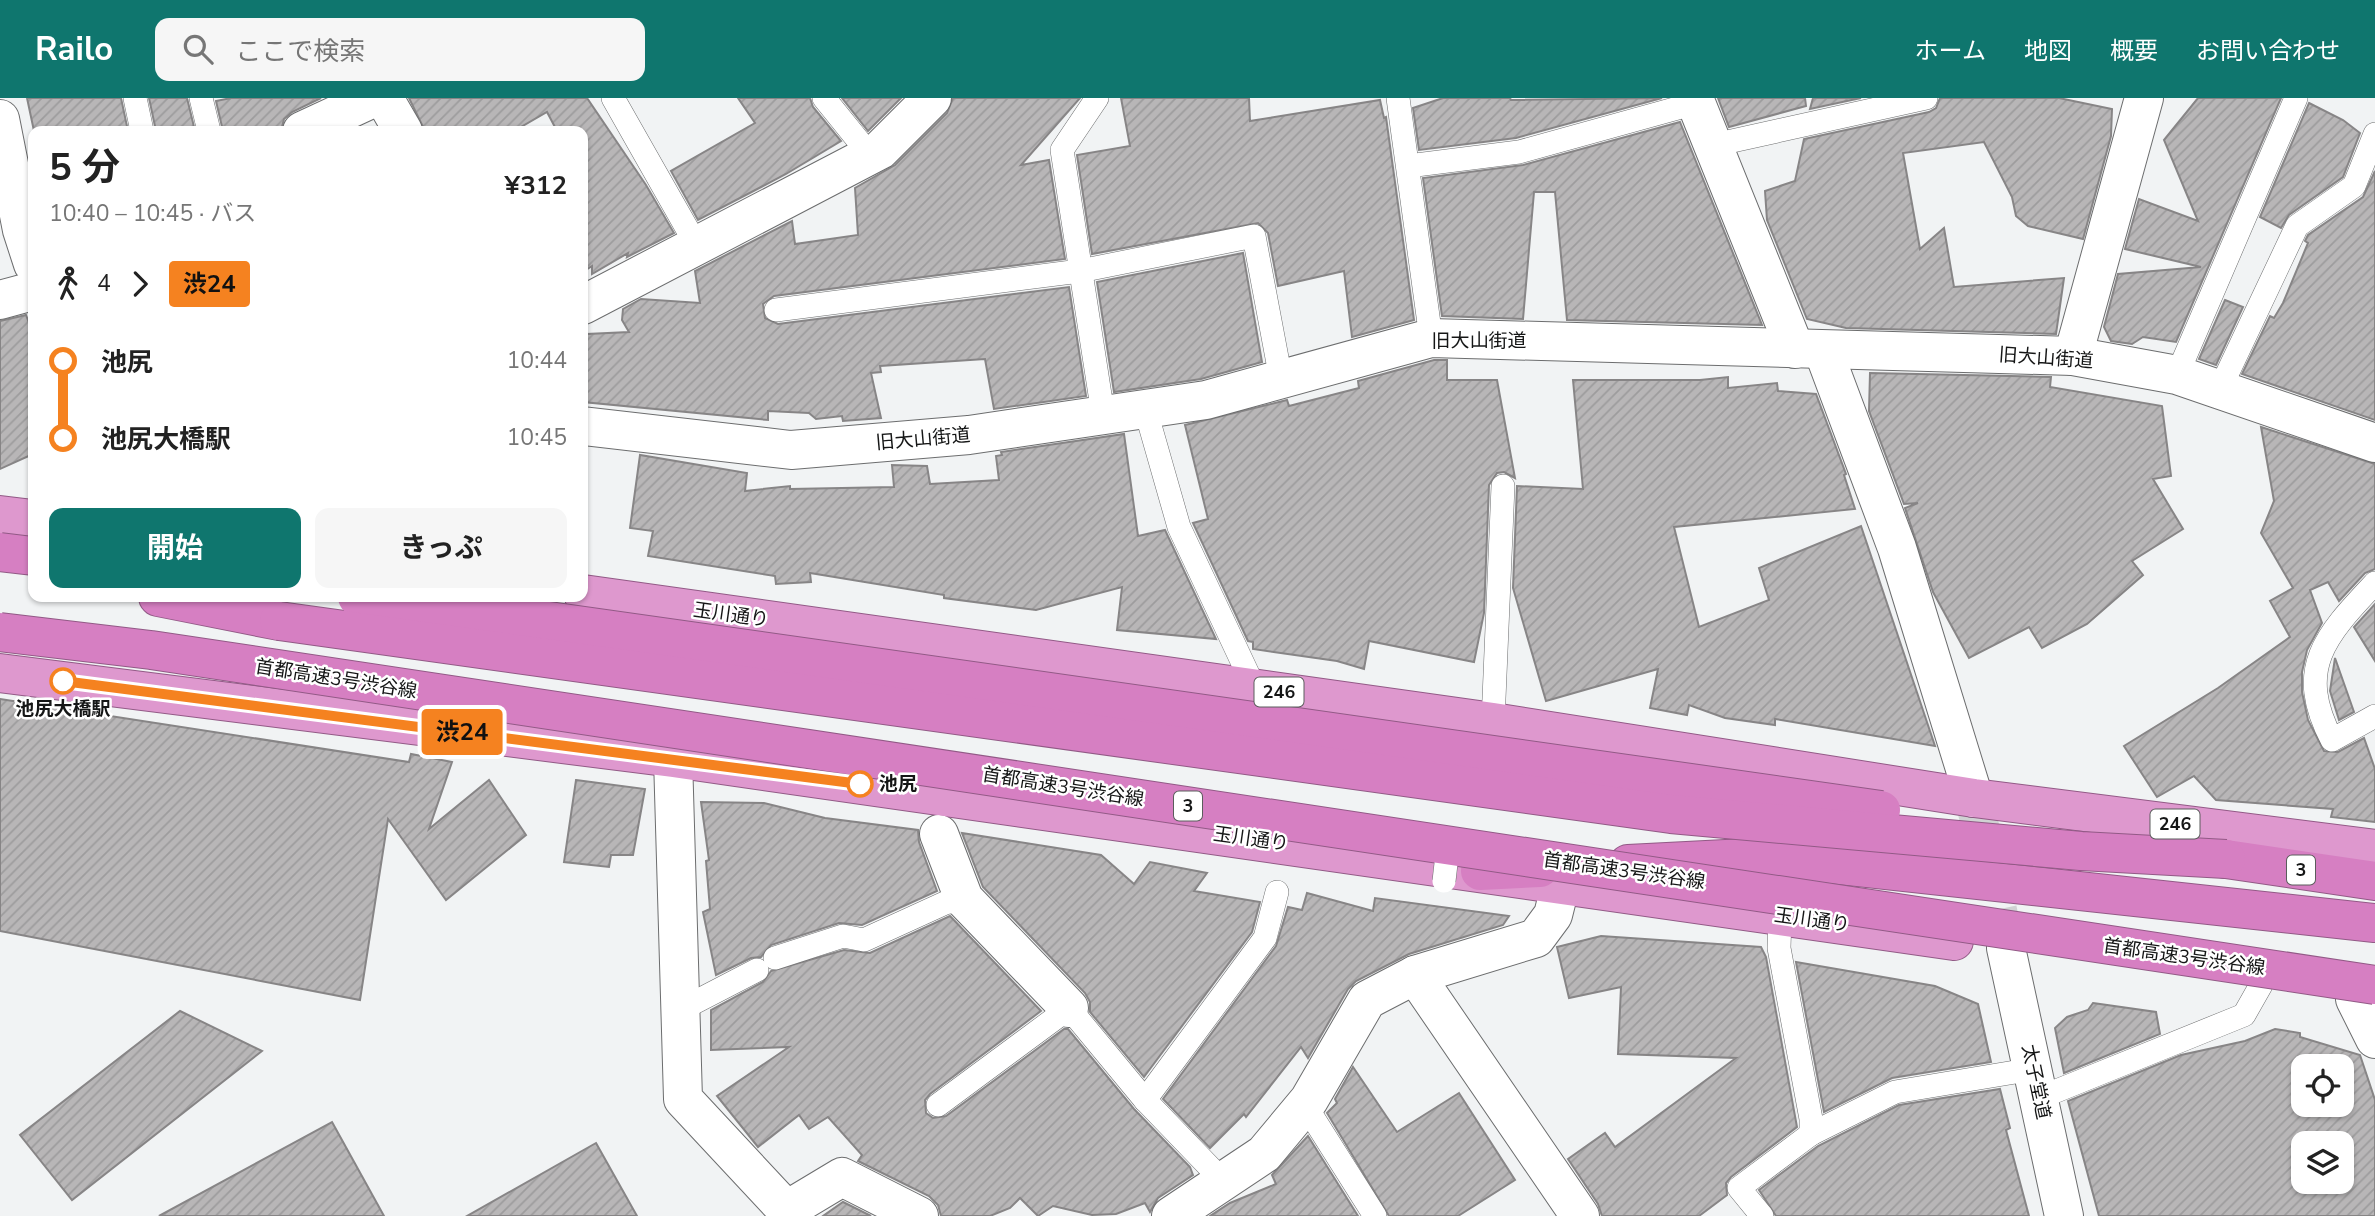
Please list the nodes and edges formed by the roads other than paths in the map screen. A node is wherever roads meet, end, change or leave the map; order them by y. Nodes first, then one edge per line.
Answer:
1 (135, 98) edge
2 (201, 98) edge
3 (373, 98) edge
4 (384, 98) edge
5 (613, 98) edge
6 (824, 98) edge
7 (932, 98) edge
8 (1097, 98) edge
9 (1398, 98) edge
10 (1926, 98) edge
11 (2144, 98) edge
12 (2296, 98) edge
13 (1695, 100) edge
14 (0, 119) edge
15 (141, 126) edge
16 (208, 126) edge
17 (313, 126) edge
18 (400, 126) edge
19 (2375, 134) edge
20 (1714, 145) junction
21 (870, 155) junction
22 (1408, 166) junction
23 (697, 246) junction
24 (28, 248) edge
25 (1080, 271) junction
26 (28, 292) edge
27 (0, 300) edge
28 (588, 302) edge
29 (776, 310) dead end
30 (1431, 338) junction
31 (1809, 350) junction
32 (2073, 356) junction
33 (2177, 375) junction
34 (1281, 379) junction
35 (2220, 391) junction
36 (1145, 408) junction
37 (1103, 414) junction
38 (588, 427) edge
39 (2375, 443) edge
40 (1503, 486) dead end
41 (0, 515) edge
42 (28, 518) edge
43 (0, 552) edge
44 (28, 555) edge
45 (28, 560) edge
46 (2375, 583) edge
47 (588, 595) edge
48 (183, 602) edge
49 (396, 602) edge
50 (0, 616) edge
51 (0, 632) edge
52 (150, 650) junction
53 (0, 673) edge
54 (1255, 689) junction
55 (2375, 716) edge
56 (1493, 722) junction
57 (673, 758) junction
58 (1974, 798) junction
59 (939, 834) dead end
60 (2375, 849) edge
61 (2226, 859) junction
62 (1457, 866) junction
63 (2375, 881) edge
64 (1561, 883) junction
65 (1276, 892) dead end
66 (964, 899) junction
67 (1780, 916) junction
68 (2375, 923) edge
69 (2006, 948) junction
70 (1415, 975) junction
71 (2261, 985) junction
72 (2368, 995) edge
73 (1069, 1008) junction
74 (680, 1010) junction
75 (2375, 1039) edge
76 (2036, 1084) junction
77 (1145, 1100) junction
78 (939, 1105) dead end
79 (1305, 1105) junction
80 (1811, 1134) junction
81 (1201, 1202) edge
82 (789, 1213) edge
83 (919, 1216) edge
84 (1374, 1216) edge
85 (1580, 1216) edge
86 (1762, 1216) edge
87 (2064, 1216) edge

1 - 15 lane
2 - 16 lane
3 - 17 street
4 - 18 street
5 - 23 lane
6 - 21 lane
7 - 21 street
8 - 25 lane
9 - 22 lane
10 - 20 lane
11 - 32 street
12 - 33 lane
13 - 20 street
13 - 22 lane
14 - 24 street
19 - 35 lane
20 - 31 street
21 - 23 street
22 - 30 lane
23 - 28 street
25 - 29 lane
25 - 34 lane
25 - 37 lane
26 - 27 street
30 - 31 street, 旧大山街道
30 - 34 street, 旧大山街道
31 - 32 street, 旧大山街道
31 - 58 street
32 - 33 street, 旧大山街道
33 - 35 street, 旧大山街道
34 - 36 street, 旧大山街道
35 - 39 street, 旧大山街道
36 - 37 street, 旧大山街道
36 - 54 lane
37 - 38 street, 旧大山街道
40 - 56 lane
41 - 42 highway
43 - 44 highway, bridge
43 - 45 highway
46 - 55 lane
47 - 54 highway, 玉川通り / 246
48 - 61 highway, bridge
49 - 61 highway, 3, bridge
50 - 52 highway, bridge
51 - 52 highway, 首都高速3号渋谷線 / 3, bridge
52 - 62 highway, 首都高速3号渋谷線 / 3, bridge
53 - 57 highway, 玉川通り
54 - 56 highway, 玉川通り / 246
56 - 58 highway, 玉川通り / 246
57 - 62 highway, 玉川通り
57 - 74 street
58 - 60 highway, 玉川通り / 246
59 - 66 street
61 - 63 highway, 3
62 - 64 highway, 玉川通り
62 - 68 highway
62 - 72 highway, 首都高速3号渋谷線 / 3, bridge
64 - 67 highway, 玉川通り
64 - 70 street
65 - 77 lane
66 - 73 street
66 - 74 lane
67 - 69 highway, 玉川通り
67 - 80 lane
69 - 71 highway, 玉川通り
69 - 76 street, 太子堂道
70 - 79 street
70 - 85 street
71 - 72 highway, 玉川通り
71 - 76 lane
72 - 75 street
73 - 77 lane
73 - 78 lane
74 - 82 street
76 - 80 lane
76 - 87 street, 太子堂道
77 - 81 lane
79 - 81 street
79 - 84 lane
80 - 86 lane
82 - 83 street

